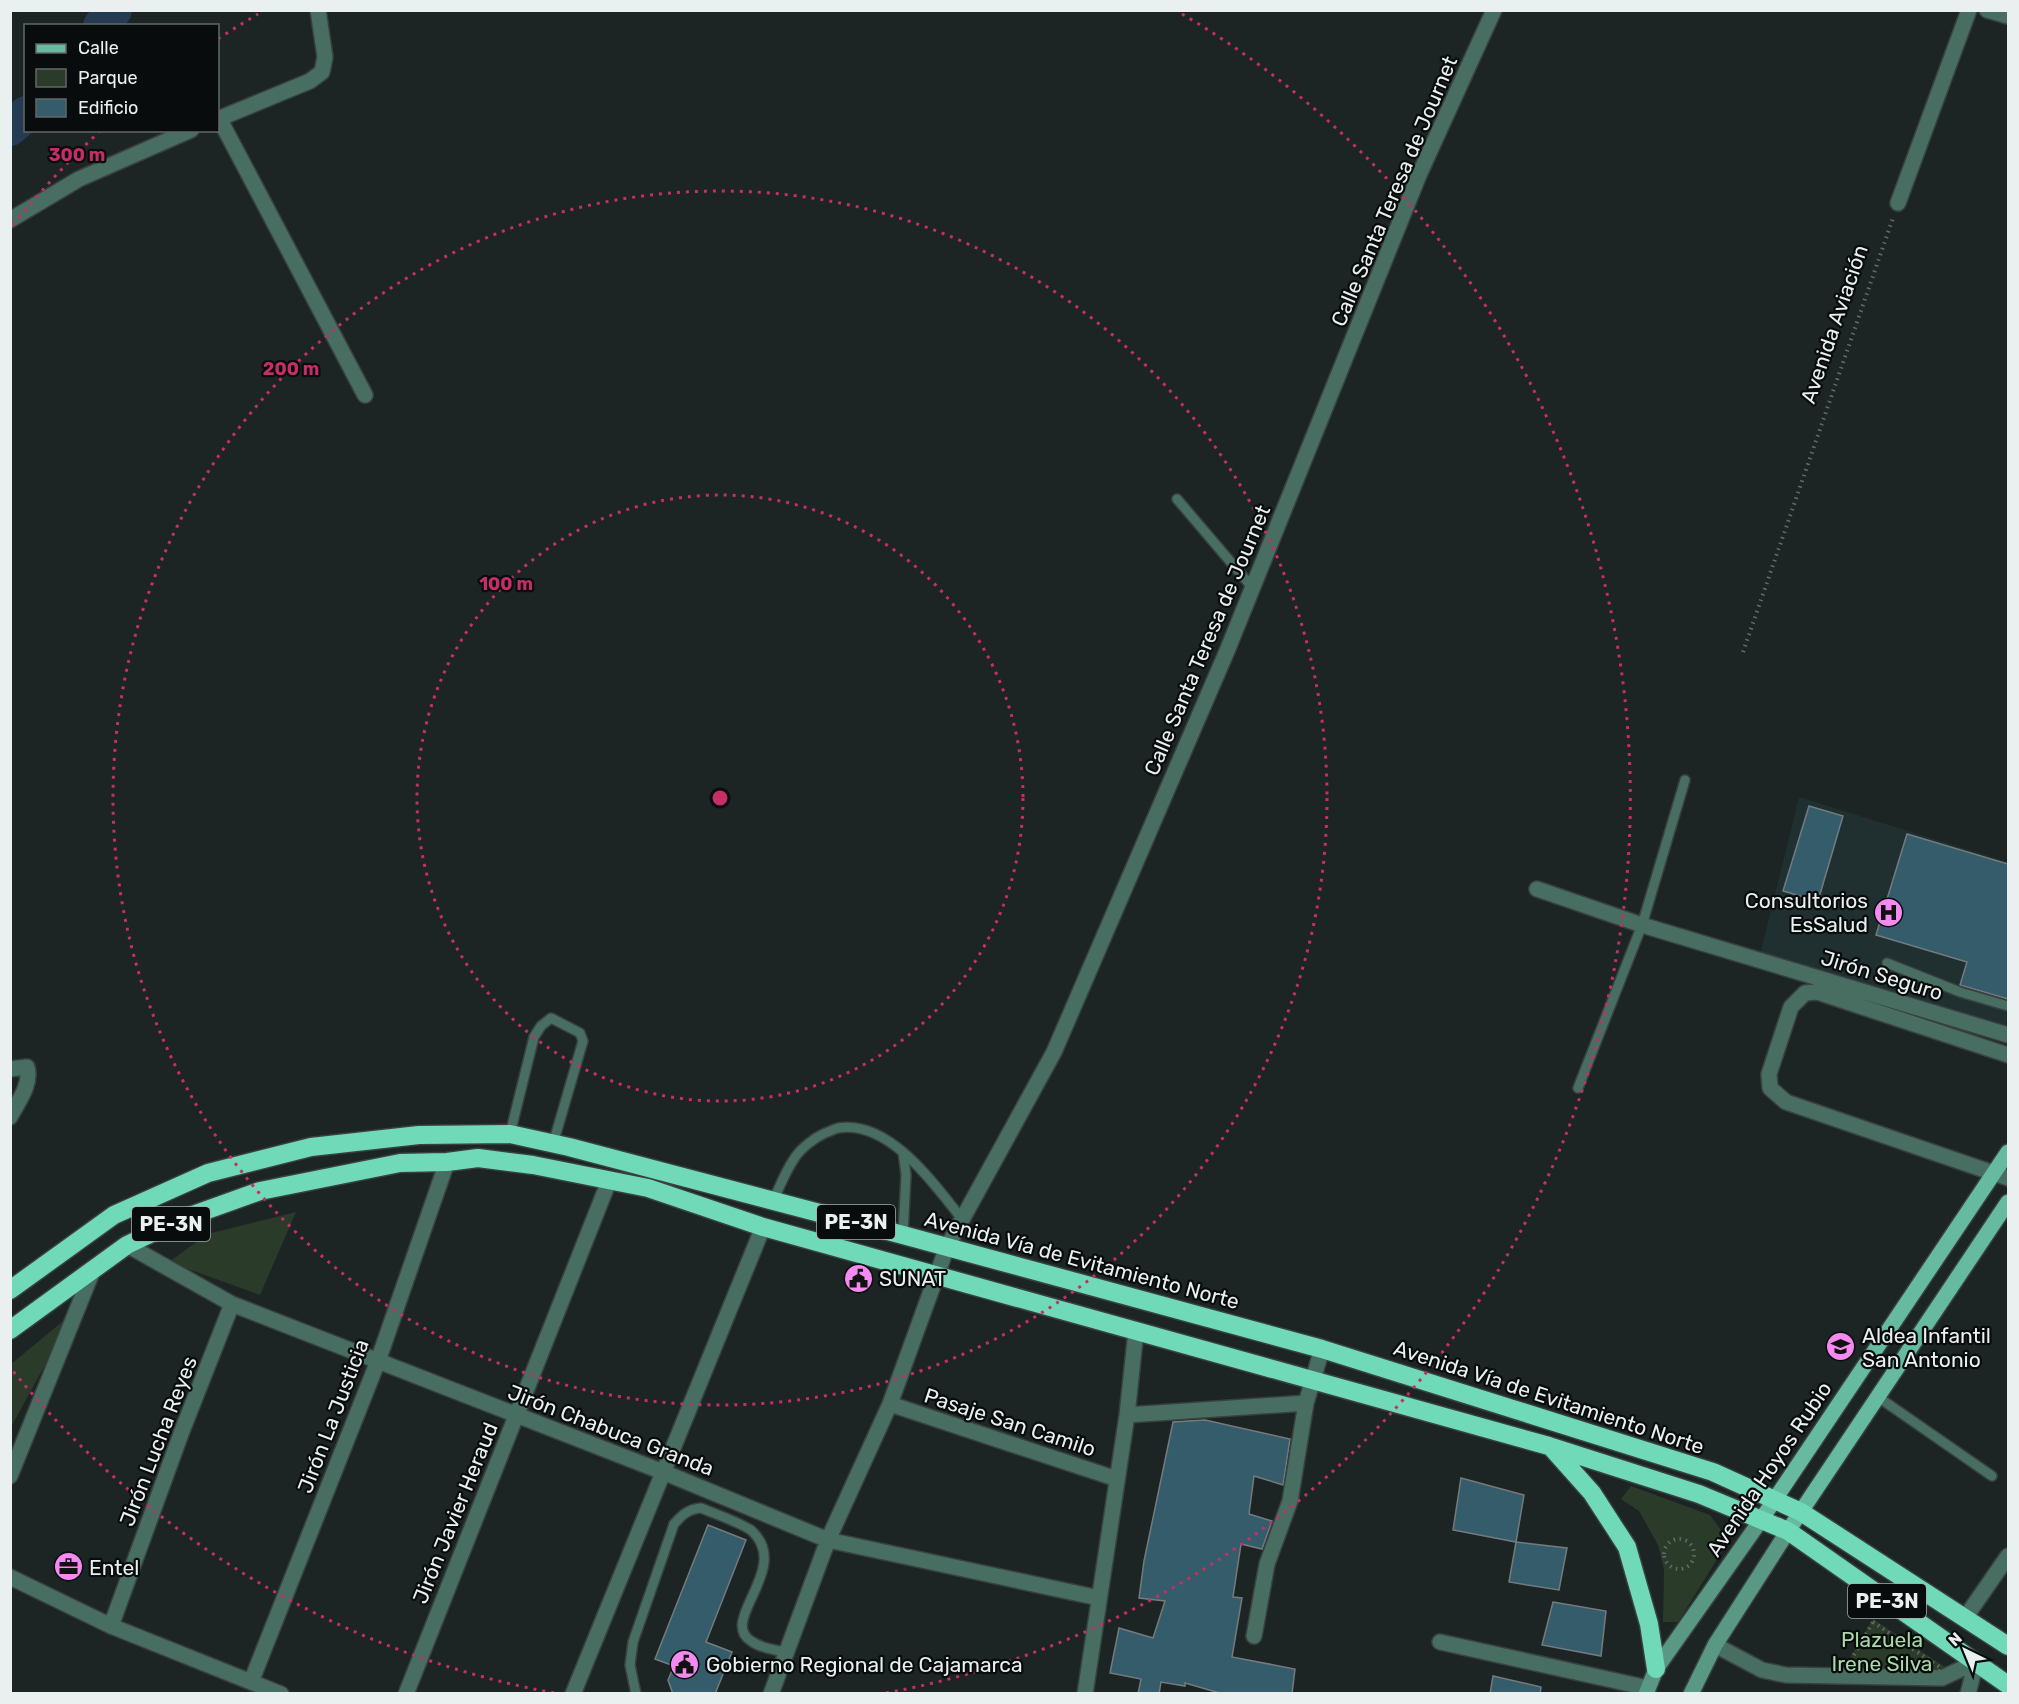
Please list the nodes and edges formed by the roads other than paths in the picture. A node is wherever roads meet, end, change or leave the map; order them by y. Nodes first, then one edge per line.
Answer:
1 (318, 10) edge
2 (1494, 10) edge
3 (1969, 10) edge
4 (1988, 10) edge
5 (2008, 16) edge
6 (219, 119) edge
7 (219, 121) edge
8 (186, 132) edge
9 (1898, 202) road end
10 (10, 220) edge
11 (365, 395) dead end
12 (1177, 499) dead end
13 (1252, 587) junction
14 (1685, 780) dead end
15 (1537, 889) dead end
16 (1642, 925) junction
17 (1887, 963) dead end
18 (2008, 1006) edge
19 (2008, 1035) edge
20 (2008, 1054) edge
21 (10, 1069) edge
22 (1578, 1088) dead end
23 (10, 1117) edge
24 (510, 1134) junction
25 (553, 1144) junction
26 (903, 1152) junction
27 (2008, 1152) edge
28 (447, 1162) junction
29 (2002, 1175) edge
30 (609, 1181) junction
31 (773, 1200) junction
32 (2008, 1202) edge
33 (962, 1219) junction
34 (763, 1227) junction
35 (903, 1235) junction
36 (127, 1245) junction
37 (947, 1246) junction
38 (93, 1270) junction
39 (937, 1274) junction
40 (10, 1290) edge
41 (232, 1304) junction
42 (10, 1330) edge
43 (1136, 1331) junction
44 (1322, 1349) junction
45 (378, 1361) junction
46 (1312, 1380) junction
47 (1878, 1397) junction
48 (1306, 1403) junction
49 (890, 1404) junction
50 (1126, 1415) junction
51 (517, 1416) junction
52 (1550, 1446) junction
53 (663, 1472) junction
54 (10, 1476) edge
55 (1992, 1476) dead end
56 (1117, 1479) junction
57 (1775, 1501) junction
58 (1801, 1512) junction
59 (1761, 1520) junction
60 (1788, 1531) junction
61 (828, 1540) junction
62 (2008, 1556) edge
63 (10, 1577) edge
64 (1099, 1598) junction
65 (1965, 1618) junction
66 (111, 1626) junction
67 (1254, 1636) dead end
68 (1440, 1642) dead end
69 (1715, 1645) junction
70 (2008, 1646) edge
71 (787, 1652) junction
72 (1976, 1662) junction
73 (1656, 1669) junction
74 (251, 1682) junction
75 (2008, 1685) edge
76 (1647, 1691) edge
77 (282, 1694) edge
78 (406, 1694) edge
79 (573, 1694) edge
80 (636, 1694) edge
81 (771, 1694) edge
82 (1085, 1694) edge
83 (1691, 1694) edge
84 (1968, 1694) edge

1 - 6 street
2 - 13 street, Calle Santa Teresa de Journet
3 - 9 street
4 - 5 street
7 - 11 street
8 - 10 street
12 - 13 lane
13 - 33 street, Calle Santa Teresa de Journet
14 - 16 lane
15 - 16 street, Jirón Seguro
16 - 19 street, Jirón Seguro
16 - 22 lane
17 - 18 lane
20 - 29 street
21 - 23 street
24 - 25 highway, Avenida Vía de Evitamiento Norte / PE-3N
24 - 25 lane
24 - 40 highway, Avenida Vía de Evitamiento Norte / PE-3N
25 - 31 highway, Avenida Vía de Evitamiento Norte / PE-3N
26 - 31 lane
26 - 33 lane
26 - 35 lane
27 - 29 main road, Avenida Hoyos Rubio
28 - 30 highway, PE-3N
28 - 36 highway, PE-3N
28 - 45 street, Jirón La Justicia
29 - 57 main road, Avenida Hoyos Rubio
30 - 34 highway, PE-3N
30 - 51 street, Jirón Javier Heraud
31 - 35 highway, Avenida Vía de Evitamiento Norte / PE-3N
32 - 47 main road
33 - 37 street, Calle Santa Teresa de Journet
34 - 39 highway, PE-3N
34 - 53 street
35 - 37 highway, Avenida Vía de Evitamiento Norte / PE-3N
36 - 38 highway, PE-3N
36 - 41 street, Jirón Chabuca Granda
37 - 39 street, Calle Santa Teresa de Journet
37 - 44 highway, Avenida Vía de Evitamiento Norte / PE-3N
38 - 42 highway, PE-3N
38 - 54 street
39 - 43 highway, PE-3N
39 - 49 street, Calle Santa Teresa de Journet
41 - 45 street, Jirón Chabuca Granda
41 - 66 street, Jirón Lucha Reyes
43 - 46 highway, PE-3N
43 - 50 street
44 - 46 street
44 - 57 highway, Avenida Vía de Evitamiento Norte / PE-3N
45 - 51 street, Jirón Chabuca Granda
45 - 74 street, Jirón La Justicia
46 - 48 street
46 - 52 highway, PE-3N
47 - 55 lane
47 - 58 main road
48 - 50 street
48 - 67 street
49 - 56 street, Pasaje San Camilo
49 - 61 street, Calle Santa Teresa de Journet
50 - 56 street
51 - 53 street, Jirón Chabuca Granda
51 - 78 street, Jirón Javier Heraud
52 - 59 highway, PE-3N
52 - 73 highway
53 - 61 street, Jirón Chabuca Granda
53 - 79 street
56 - 64 street
57 - 58 highway, Avenida Vía de Evitamiento Norte / PE-3N
57 - 59 main road, Avenida Hoyos Rubio
58 - 60 main road
58 - 65 highway, PE-3N
59 - 60 highway, PE-3N
59 - 73 street, Avenida Hoyos Rubio
60 - 69 street
60 - 72 highway, PE-3N
61 - 64 street, Jirón Chabuca Granda
61 - 71 street, Calle Santa Teresa de Journet
62 - 65 street
63 - 66 street
64 - 82 street
65 - 70 highway, PE-3N
66 - 74 street
68 - 76 street
69 - 72 street
69 - 83 street
71 - 80 lane
71 - 81 street, Calle Santa Teresa de Journet
72 - 75 highway, PE-3N
72 - 84 street
73 - 76 street, Avenida Hoyos Rubio
74 - 77 street

